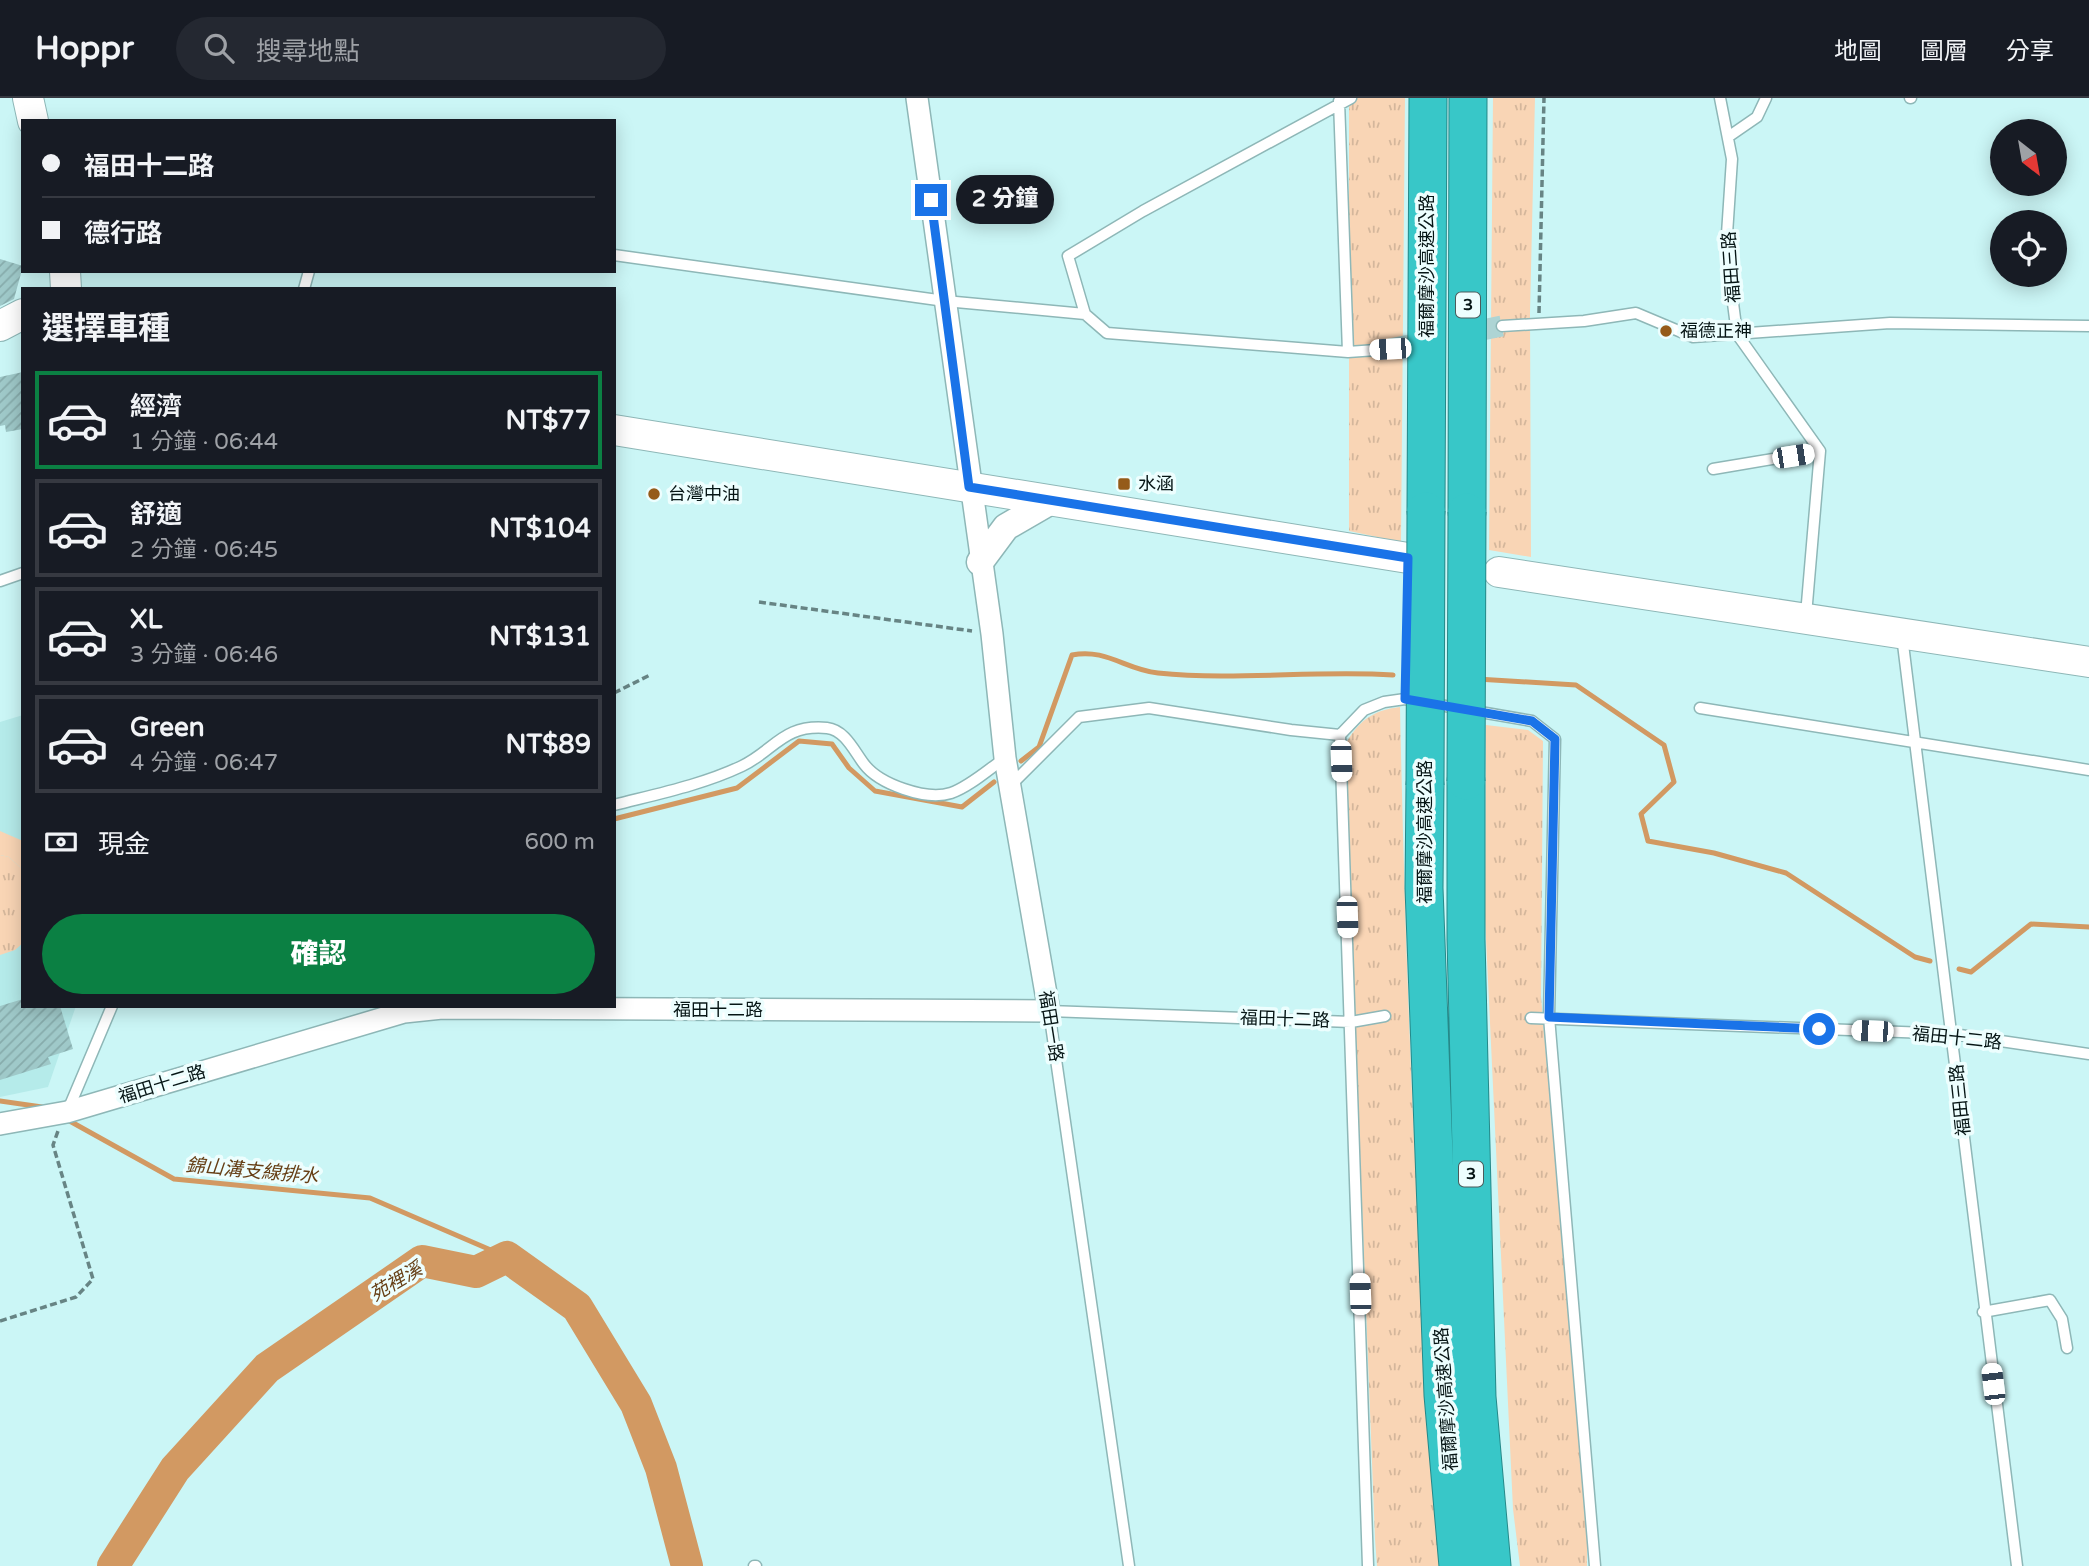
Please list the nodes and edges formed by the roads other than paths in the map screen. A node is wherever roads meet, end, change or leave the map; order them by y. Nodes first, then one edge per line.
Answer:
1 (28, 98) edge
2 (917, 98) edge
3 (1351, 98) edge
4 (1428, 98) edge
5 (1468, 98) edge
6 (1720, 98) edge
7 (1766, 98) edge
8 (1339, 102) edge
9 (33, 119) edge
10 (1728, 137) junction
11 (616, 255) edge
12 (945, 301) junction
13 (1085, 314) junction
14 (1502, 326) tunnel mouth
15 (2089, 326) edge
16 (1737, 334) junction
17 (1390, 349) tunnel mouth
18 (1348, 352) junction
19 (616, 430) edge
20 (1820, 451) junction
21 (1713, 469) dead end
22 (969, 487) junction
23 (1051, 501) junction
24 (981, 562) junction
25 (1408, 565) dead end
26 (1499, 572) dead end
27 (21, 574) edge
28 (0, 581) edge
29 (1805, 620) junction
30 (1902, 634) junction
31 (2089, 663) edge
32 (1408, 684) dead end
33 (1405, 699) junction
34 (1700, 708) dead end
35 (1340, 734) junction
36 (1916, 743) junction
37 (1005, 758) junction
38 (2089, 770) edge
39 (1011, 785) junction
40 (616, 804) edge
41 (111, 1008) edge
42 (1049, 1011) junction
43 (1385, 1016) dead end
44 (1549, 1017) junction
45 (1531, 1018) dead end
46 (1351, 1021) junction
47 (1954, 1034) junction
48 (2089, 1054) edge
49 (58, 1117) junction
50 (0, 1124) edge
51 (1983, 1312) junction
52 (2067, 1348) dead end
53 (1129, 1566) edge
54 (1368, 1566) edge
55 (1458, 1566) edge
56 (1492, 1566) edge
57 (1595, 1566) edge
58 (2017, 1566) edge

1 - 9 main road
2 - 12 street, 福田一路
3 - 8 lane
4 - 55 highway, 福爾摩沙高速公路 / 3, bridge
5 - 56 highway, 福爾摩沙高速公路 / 3, bridge
6 - 10 lane, 福田三路
7 - 10 lane
8 - 13 lane
8 - 18 lane
10 - 16 lane, 福田三路
11 - 12 lane
12 - 13 lane
12 - 22 street, 福田一路
13 - 18 lane
14 - 16 lane
15 - 16 lane
16 - 20 lane, 福田三路
17 - 18 lane
19 - 22 main road
20 - 21 lane
20 - 29 lane
22 - 23 main road
22 - 24 street, 福田一路
23 - 24 street
23 - 25 main road
24 - 37 street, 福田一路
26 - 29 main road
27 - 28 lane
29 - 30 main road
30 - 31 main road
30 - 36 lane, 福田三路
32 - 33 lane
33 - 35 lane
33 - 44 lane
34 - 36 lane
35 - 39 lane
35 - 46 lane
36 - 38 lane
36 - 47 lane, 福田三路
37 - 39 street, 福田一路
37 - 40 lane
39 - 42 street, 福田一路
41 - 49 lane
42 - 46 lane, 福田十二路
42 - 49 street, 福田十二路
42 - 53 lane, 福田一路
43 - 46 lane, 福田十二路
44 - 45 lane, 福田十二路
44 - 47 lane, 福田十二路
44 - 57 lane
46 - 54 lane
47 - 48 lane, 福田十二路
47 - 51 lane, 福田三路
49 - 50 street, 福田十二路
51 - 52 lane
51 - 58 lane, 福田三路

